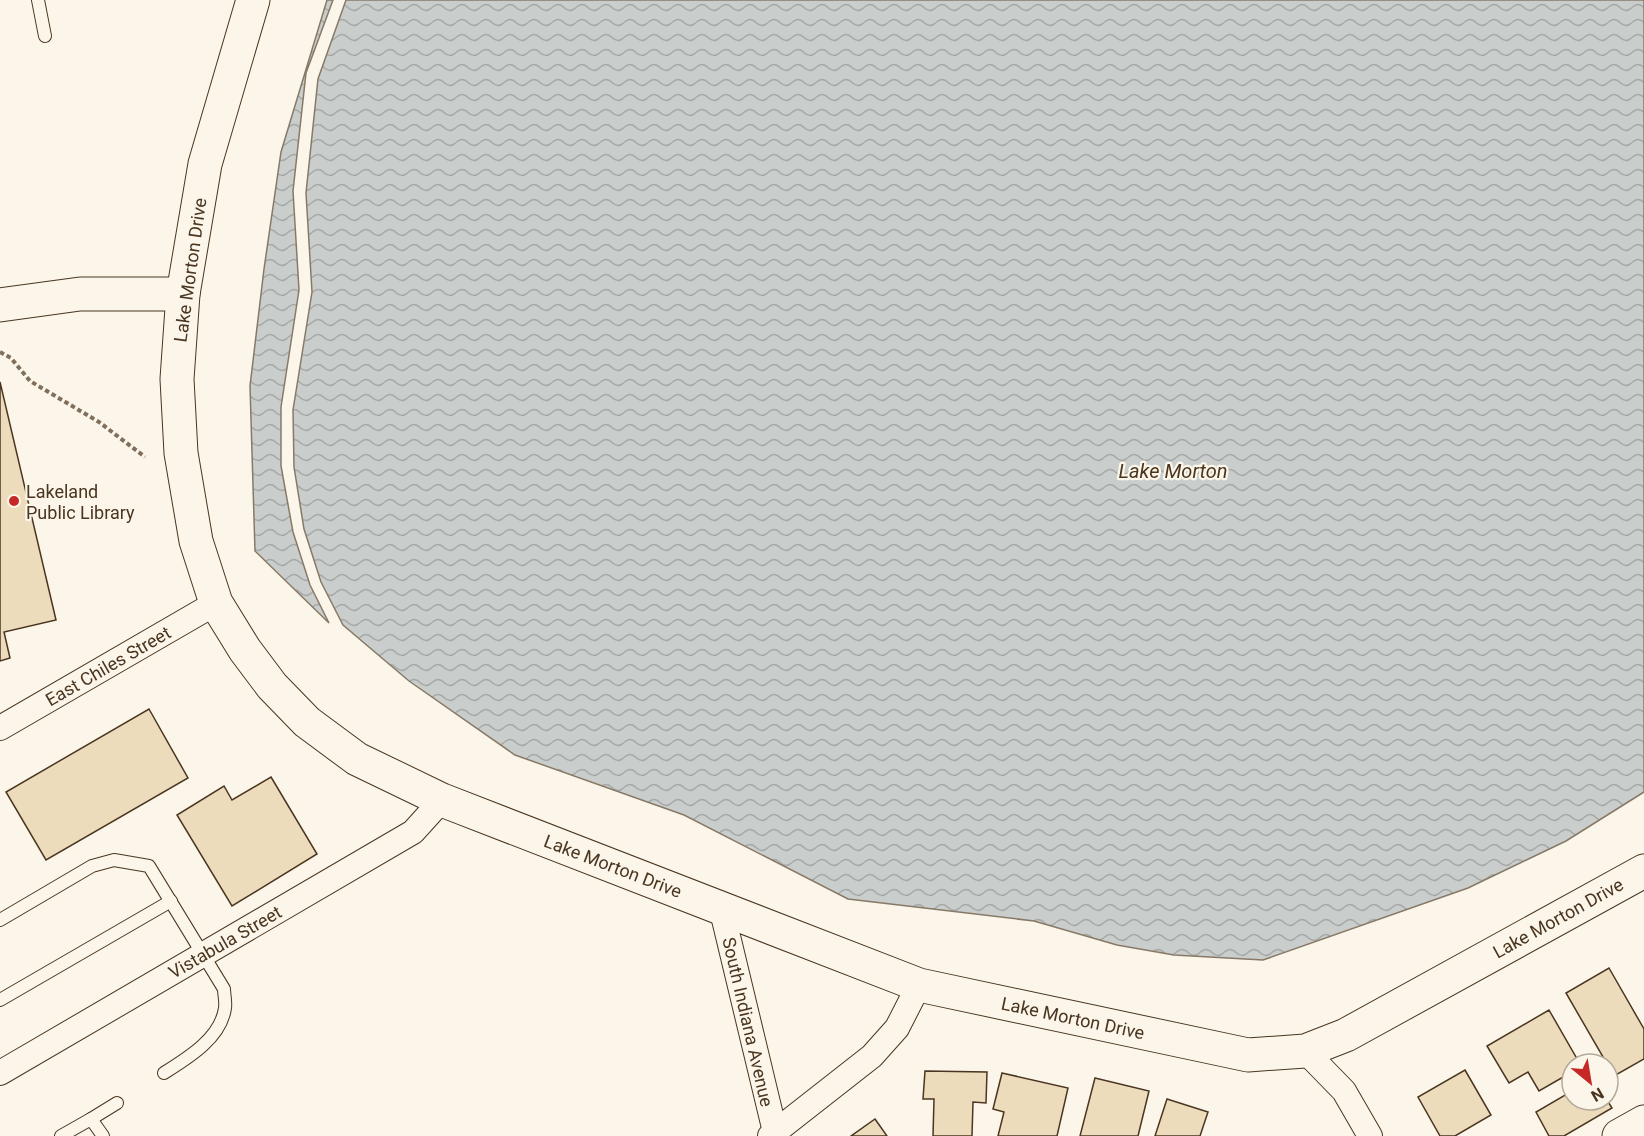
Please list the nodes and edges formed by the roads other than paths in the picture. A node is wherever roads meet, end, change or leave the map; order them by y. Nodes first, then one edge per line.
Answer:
1 (38, 0) edge
2 (253, 0) edge
3 (45, 36) dead end
4 (183, 294) junction
5 (0, 305) edge
6 (216, 603) junction
7 (0, 728) edge
8 (442, 800) junction
9 (1644, 871) edge
10 (171, 901) junction
11 (721, 908) junction
12 (0, 920) edge
13 (203, 955) junction
14 (919, 985) junction
15 (0, 1000) edge
16 (1305, 1051) junction
17 (0, 1072) edge
18 (164, 1073) dead end
19 (117, 1103) dead end
20 (91, 1119) junction
21 (1644, 1122) edge
22 (774, 1135) edge
23 (61, 1136) edge
24 (103, 1136) edge
25 (1370, 1136) edge
26 (1619, 1136) edge

1 - 3 lane
2 - 4 street, Lake Morton Drive
4 - 5 street
4 - 6 street, Lake Morton Drive
6 - 7 street, East Chiles Street
6 - 8 street, Lake Morton Drive
8 - 11 street, Lake Morton Drive
8 - 13 street, Vistabula Street
9 - 16 street, Lake Morton Drive
10 - 12 lane
10 - 13 lane
10 - 15 lane
11 - 14 street, Lake Morton Drive
11 - 22 street, South Indiana Avenue
13 - 17 street, Vistabula Street
13 - 18 lane
14 - 16 street, Lake Morton Drive
14 - 22 street
16 - 25 street
19 - 20 lane
20 - 23 lane
20 - 24 lane
21 - 26 street

